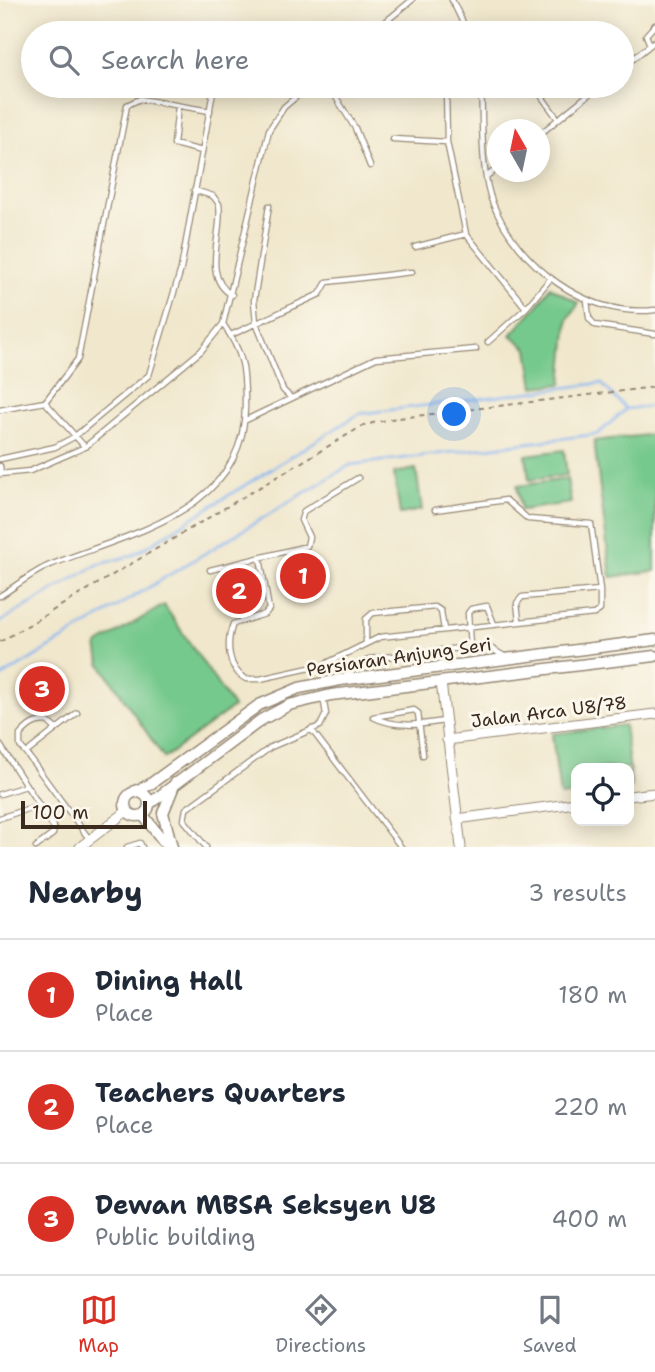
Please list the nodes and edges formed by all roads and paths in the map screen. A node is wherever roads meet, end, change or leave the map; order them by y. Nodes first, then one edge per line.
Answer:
1 (412, 0) edge
2 (452, 0) edge
3 (387, 21) edge
4 (462, 21) edge
5 (655, 25) edge
6 (655, 41) edge
7 (650, 46) junction
8 (634, 59) edge
9 (212, 98) edge
10 (295, 98) edge
11 (336, 98) edge
12 (446, 98) edge
13 (482, 98) edge
14 (543, 98) edge
15 (584, 98) edge
16 (178, 106) junction
17 (210, 111) junction
18 (558, 119) junction
19 (550, 126) edge
20 (394, 139) dead end
21 (447, 142) junction
22 (202, 151) junction
23 (370, 166) dead end
24 (487, 176) edge
25 (488, 182) edge
26 (194, 190) junction
27 (269, 206) dead end
28 (466, 234) junction
29 (415, 247) dead end
30 (412, 272) dead end
31 (551, 278) junction
32 (232, 295) junction
33 (587, 300) junction
34 (526, 307) junction
35 (655, 310) edge
36 (223, 324) junction
37 (256, 324) junction
38 (655, 334) edge
39 (231, 335) junction
40 (488, 342) dead end
41 (476, 349) dead end
42 (655, 387) edge
43 (291, 398) junction
44 (45, 401) junction
45 (0, 410) edge
46 (246, 420) junction
47 (74, 437) junction
48 (85, 447) junction
49 (0, 459) edge
50 (0, 466) edge
51 (1, 474) edge
52 (358, 478) dead end
53 (435, 510) dead end
54 (260, 558) junction
55 (210, 570) dead end
56 (600, 590) junction
57 (0, 596) edge
58 (519, 620) junction
59 (494, 624) junction
60 (468, 627) junction
61 (444, 630) junction
62 (655, 640) edge
63 (0, 642) edge
64 (366, 642) junction
65 (470, 647) junction
66 (655, 656) edge
67 (508, 660) junction
68 (340, 680) junction
69 (441, 682) junction
70 (323, 697) junction
71 (77, 713) dead end
72 (655, 714) edge
73 (445, 721) junction
74 (420, 725) junction
75 (56, 729) junction
76 (311, 729) junction
77 (447, 740) junction
78 (0, 745) edge
79 (26, 753) junction
80 (424, 754) dead end
81 (175, 783) junction
82 (26, 786) junction
83 (135, 792) junction
84 (655, 793) edge
85 (0, 794) edge
86 (634, 795) edge
87 (149, 804) junction
88 (571, 804) edge
89 (38, 805) junction
90 (127, 811) junction
91 (142, 815) junction
92 (0, 818) edge
93 (457, 819) junction
94 (90, 840) junction
95 (36, 847) edge
96 (80, 847) edge
97 (127, 847) edge
98 (142, 847) edge
99 (170, 847) edge
100 (206, 847) edge
101 (401, 847) edge
102 (461, 847) edge

1 - 3 lane
2 - 4 lane
5 - 7 lane
6 - 7 lane
7 - 8 lane
9 - 17 lane
10 - 32 lane
11 - 23 lane
12 - 21 lane
13 - 24 lane
14 - 18 lane
15 - 18 lane
16 - 17 lane
16 - 22 lane
16 - 44 lane
17 - 22 lane
18 - 19 lane
20 - 21 lane
21 - 28 lane
22 - 26 lane
25 - 31 lane
26 - 32 lane
26 - 47 lane
27 - 37 lane
28 - 29 lane
28 - 34 lane
30 - 37 lane
31 - 33 lane
31 - 34 lane
32 - 36 lane
33 - 35 lane
33 - 38 lane
34 - 40 lane
36 - 39 lane
36 - 48 lane
37 - 39 lane
37 - 43 lane
39 - 46 lane
41 - 43 lane
42 - 63 path
43 - 46 lane
44 - 45 lane
44 - 47 lane
46 - 57 lane
47 - 48 lane
47 - 49 lane
48 - 51 lane
50 - 51 lane
52 - 54 lane
53 - 56 lane
54 - 55 lane
54 - 64 lane
56 - 58 lane
56 - 58 lane
58 - 59 lane
59 - 60 lane
59 - 60 lane
60 - 61 lane
60 - 65 lane
61 - 64 lane
61 - 64 lane
62 - 67 street, Persiaran Anjung Seri
65 - 67 lane
65 - 68 lane
66 - 69 street, Persiaran Anjung Seri
67 - 68 street, Persiaran Anjung Seri
68 - 83 street, Persiaran Anjung Seri
69 - 70 street, Persiaran Anjung Seri
69 - 73 street
70 - 76 lane
70 - 81 street, Persiaran Anjung Seri
71 - 75 lane
72 - 77 street, Jalan Arca U8/78
73 - 74 lane
73 - 77 street
74 - 74 lane
74 - 80 lane
75 - 79 lane
75 - 79 lane
76 - 100 lane
76 - 101 lane
77 - 93 street
78 - 82 lane
79 - 94 lane
81 - 87 street, Persiaran Anjung Seri
81 - 99 street
82 - 85 lane
82 - 89 lane
83 - 87 street
83 - 90 street
84 - 86 street
87 - 91 street
88 - 93 street
89 - 92 lane
89 - 95 lane
90 - 91 street
90 - 94 street
91 - 99 street
93 - 102 street
94 - 96 street
97 - 98 lane

